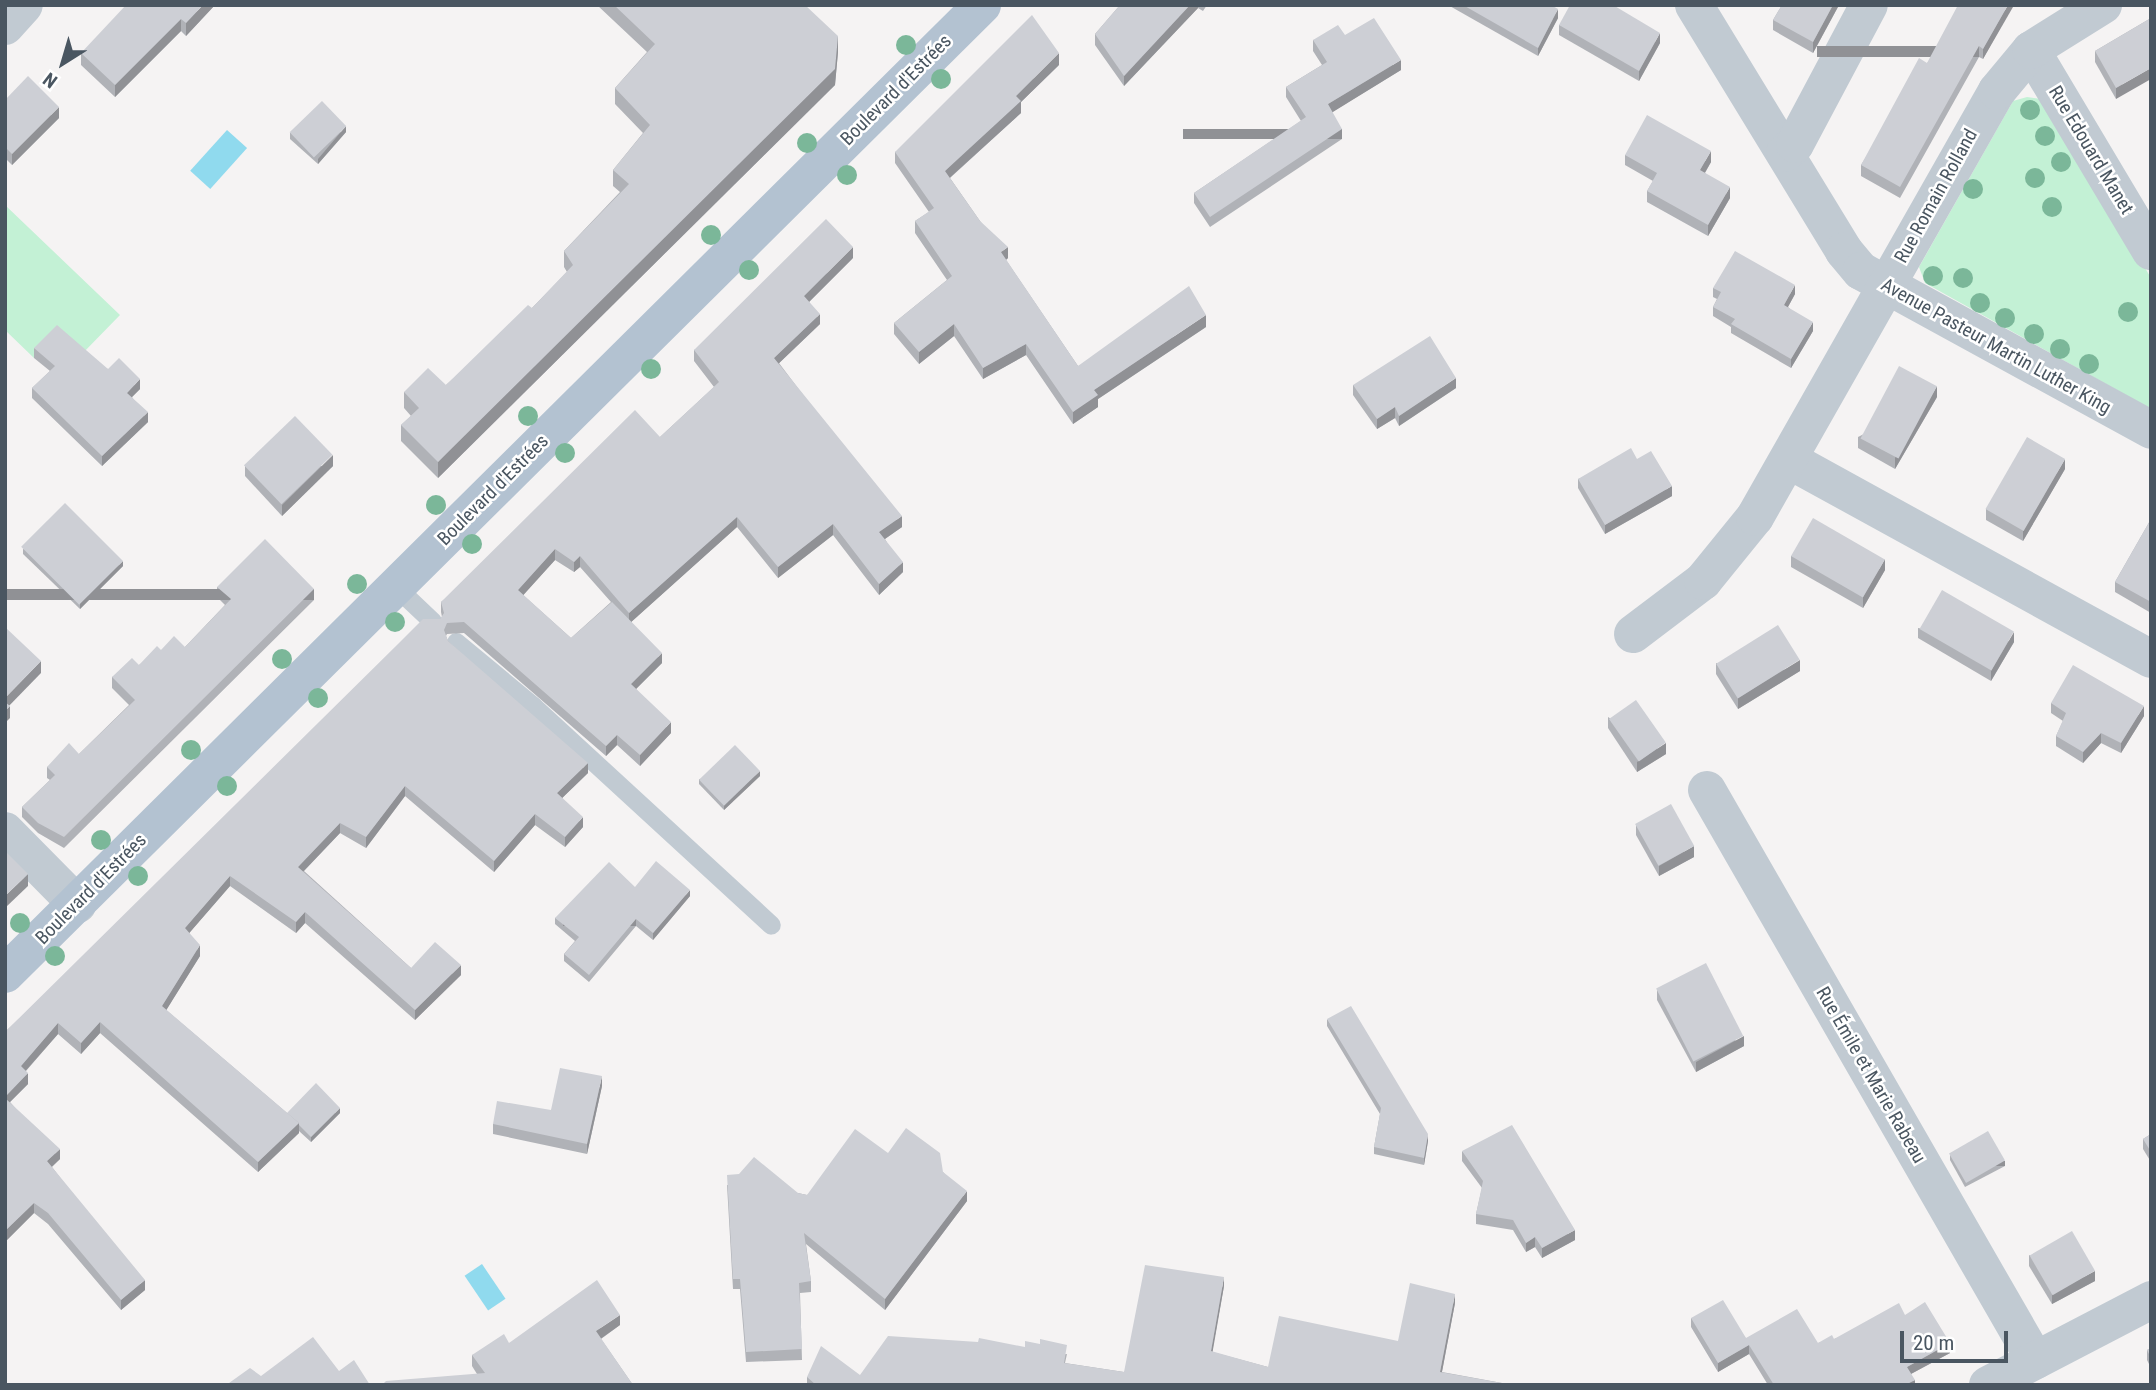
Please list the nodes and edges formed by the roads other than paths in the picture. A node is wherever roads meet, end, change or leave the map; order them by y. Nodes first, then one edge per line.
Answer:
1 (24, 5) edge
2 (982, 5) edge
3 (1694, 5) edge
4 (1869, 5) edge
5 (2103, 5) edge
6 (5, 26) edge
7 (2031, 50) junction
8 (1785, 153) junction
9 (2151, 251) edge
10 (1885, 287) junction
11 (2151, 430) edge
12 (1789, 460) junction
13 (396, 587) junction
14 (432, 621) edge
15 (1633, 634) dead end
16 (456, 642) edge
17 (2151, 659) edge
18 (1707, 790) dead end
19 (5, 831) edge
20 (77, 904) junction
21 (771, 925) dead end
22 (5, 974) edge
23 (2151, 1300) edge
24 (2035, 1360) junction
25 (1988, 1385) edge

1 - 6 street
2 - 13 main road, Boulevard d'Estrées
3 - 8 street, Avenue Pasteur Martin Luther King
4 - 8 street
5 - 7 street, Rue Romain Rolland
7 - 9 street, Rue Edouard Manet
7 - 10 street, Rue Romain Rolland
8 - 10 street, Avenue Pasteur Martin Luther King
10 - 11 street, Avenue Pasteur Martin Luther King
10 - 12 street, Rue Romain Rolland
12 - 15 street, Rue Romain Rolland
12 - 17 street
13 - 14 lane
13 - 20 main road, Boulevard d'Estrées
16 - 21 lane
18 - 24 street, Rue Émile et Marie Rabeau
19 - 20 street
20 - 22 main road, Boulevard d'Estrées
23 - 24 street
24 - 25 street

